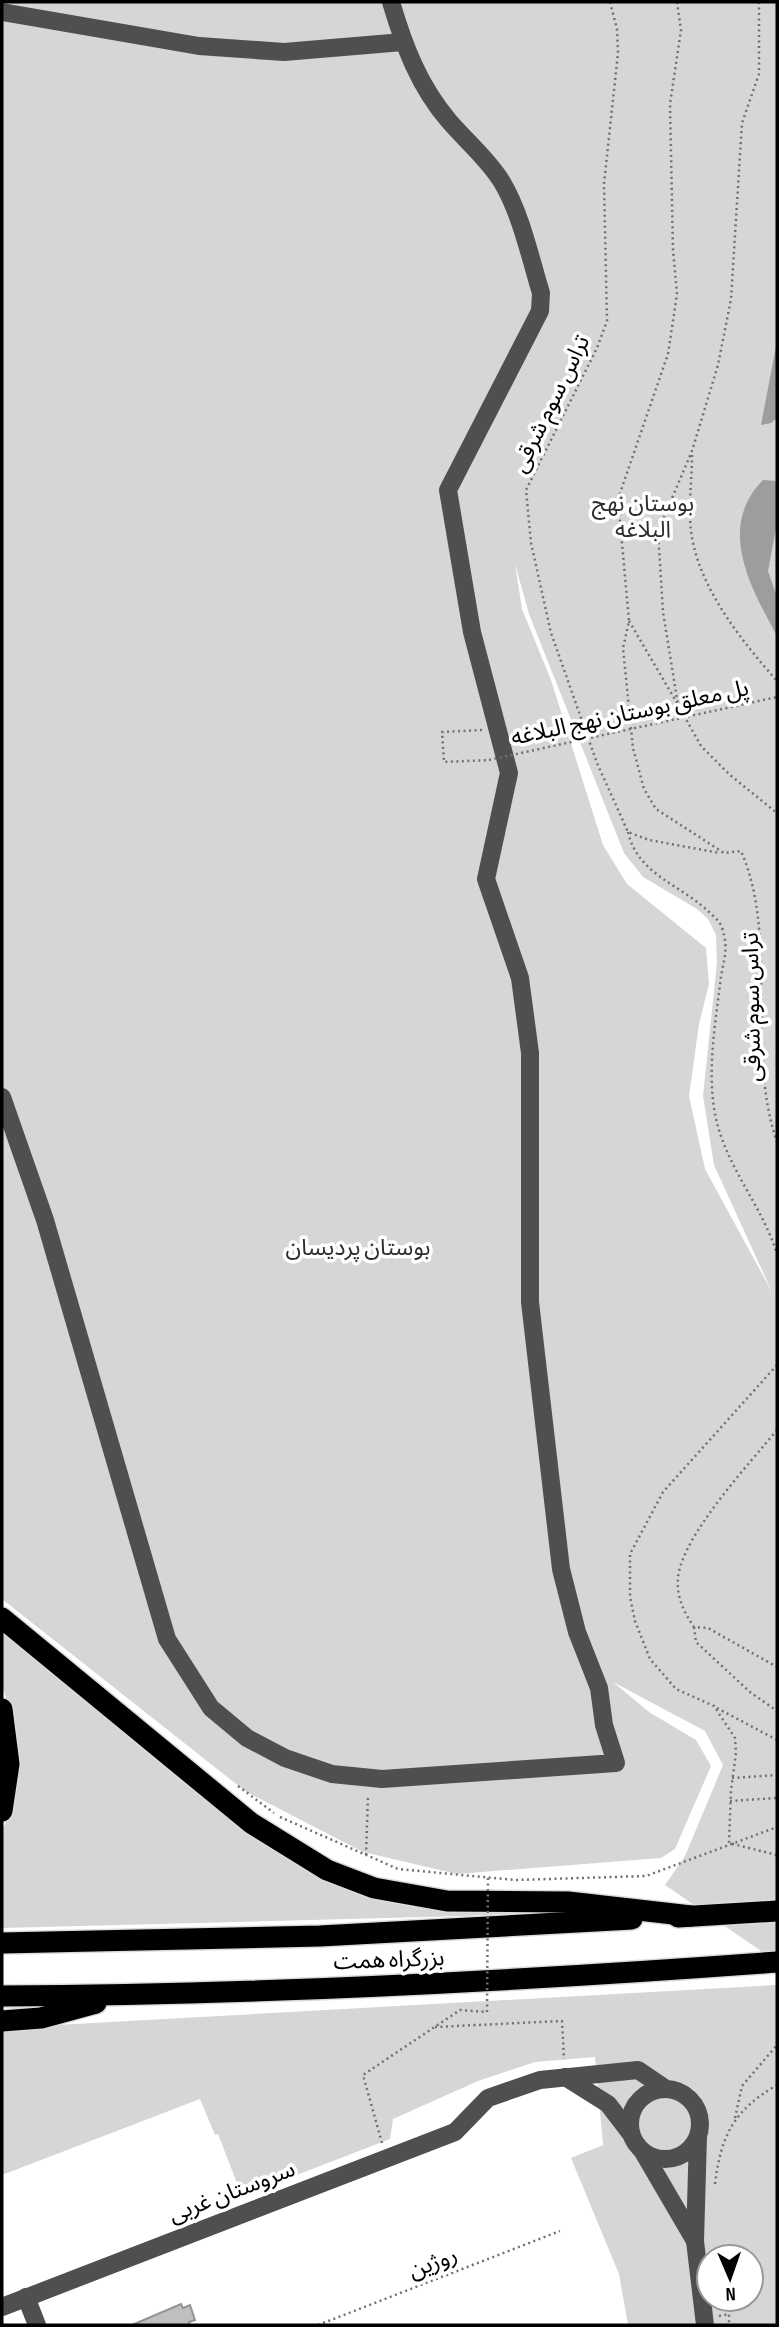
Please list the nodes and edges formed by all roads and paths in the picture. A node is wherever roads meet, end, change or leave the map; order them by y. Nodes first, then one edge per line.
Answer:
1 (391, 2) edge
2 (610, 2) edge
3 (677, 2) edge
4 (759, 2) edge
5 (2, 12) edge
6 (403, 42) junction
7 (692, 452) junction
8 (777, 554) edge
9 (777, 574) edge
10 (629, 621) junction
11 (777, 681) edge
12 (777, 697) edge
13 (678, 705) junction
14 (499, 728) junction
15 (777, 813) edge
16 (625, 819) junction
17 (724, 853) junction
18 (756, 873) dead end
19 (768, 979) dead end
20 (2, 1097) edge
21 (777, 1142) edge
22 (777, 1254) edge
23 (777, 1365) edge
24 (777, 1430) edge
25 (2, 1618) edge
26 (694, 1627) junction
27 (777, 1667) edge
28 (714, 1706) junction
29 (2, 1709) edge
30 (777, 1711) edge
31 (777, 1740) edge
32 (777, 1775) edge
33 (369, 1778) junction
34 (732, 1778) junction
35 (236, 1784) dead end
36 (777, 1798) edge
37 (730, 1801) junction
38 (2, 1811) edge
39 (777, 1827) edge
40 (729, 1843) junction
41 (366, 1855) junction
42 (777, 1855) edge
43 (515, 1880) junction
44 (777, 1911) edge
45 (691, 1916) junction
46 (2, 1943) edge
47 (777, 1962) edge
48 (2, 1996) edge
49 (125, 1996) junction
50 (2, 2021) edge
51 (435, 2027) junction
52 (777, 2045) edge
53 (565, 2077) junction
54 (777, 2085) edge
55 (666, 2089) junction
56 (734, 2119) junction
57 (631, 2134) junction
58 (698, 2136) junction
59 (643, 2152) junction
60 (386, 2158) junction
61 (715, 2189) dead end
62 (560, 2231) dead end
63 (695, 2241) junction
64 (26, 2297) junction
65 (2, 2307) edge
66 (709, 2321) edge
67 (37, 2325) edge
68 (318, 2325) edge
69 (729, 2325) edge

1 - 6 street
2 - 16 path, تراس سوم شرقی
3 - 10 path, تراس سوم شرقی
4 - 7 path
5 - 6 street
6 - 14 street
7 - 11 path
7 - 13 path
8 - 9 path
10 - 13 path
10 - 17 path, تراس سوم شرقی
12 - 14 path, پل معلق بوستان نهج البلاغه, bridge
13 - 15 path
14 - 33 street
16 - 17 path, تراس سوم شرقی
16 - 22 path
17 - 18 path, تراس سوم شرقی
19 - 21 path, تراس سوم شرقی
20 - 33 street
23 - 28 path
24 - 26 path
25 - 45 highway
26 - 27 path
26 - 30 path
28 - 31 path
28 - 34 path
29 - 38 highway
32 - 34 path
33 - 41 path
34 - 37 path
35 - 41 path
36 - 37 path
37 - 40 path
39 - 40 path
40 - 42 path
40 - 43 path
41 - 43 path
43 - 51 path, bridge
44 - 45 highway, بزرگراه همت
45 - 46 highway, بزرگراه همت
47 - 49 highway, بزرگراه همت
48 - 49 highway, بزرگراه همت
49 - 50 highway
51 - 53 path
51 - 60 path
52 - 56 path
53 - 55 street
53 - 57 street
53 - 60 street, سروستان غربی
54 - 56 path
55 - 57 street
55 - 58 street
56 - 61 path
57 - 59 street
58 - 59 street
58 - 63 street
59 - 63 street
60 - 64 street, سروستان غربی
62 - 68 path, روژین
63 - 66 street
64 - 65 street, سروستان غربی
64 - 67 street
66 - 69 path

